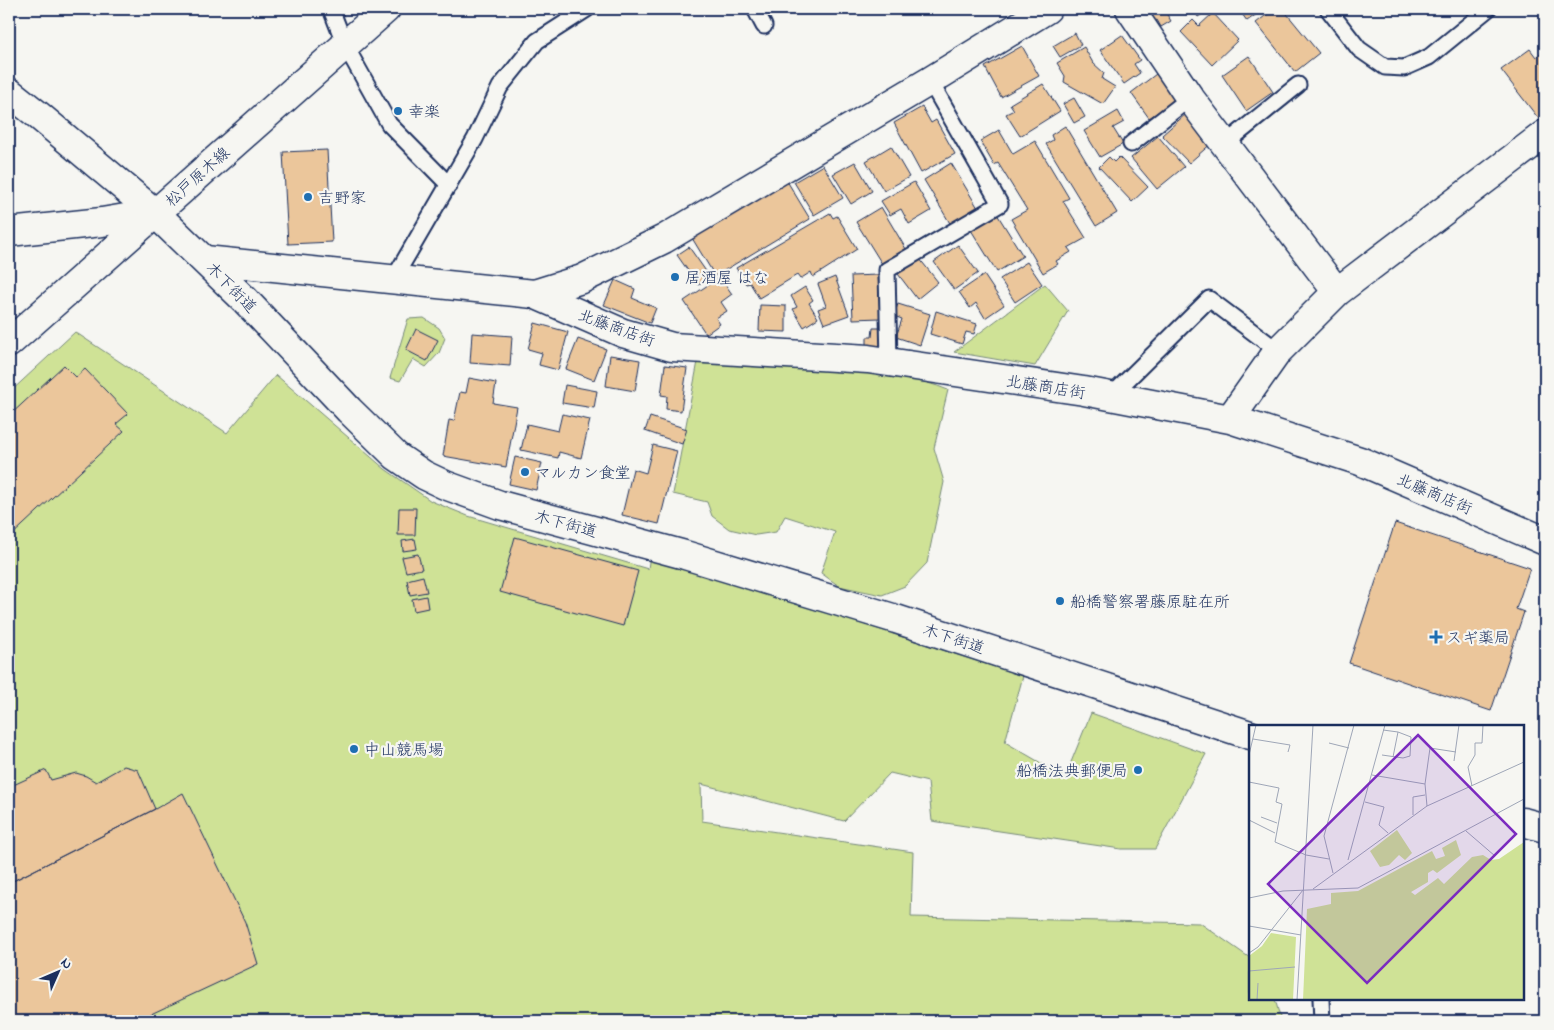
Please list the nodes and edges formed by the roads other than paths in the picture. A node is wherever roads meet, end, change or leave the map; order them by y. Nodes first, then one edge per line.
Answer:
1 (331, 9) edge
2 (386, 9) edge
3 (587, 9) edge
4 (755, 9) edge
5 (1047, 9) edge
6 (1130, 9) edge
7 (1328, 9) edge
8 (1488, 9) edge
9 (764, 26) dead end
10 (345, 45) junction
11 (930, 81) junction
12 (1298, 85) dead end
13 (9, 92) edge
14 (1190, 98) junction
15 (1545, 135) edge
16 (1131, 144) dead end
17 (1224, 144) junction
18 (449, 185) junction
19 (155, 213) junction
20 (9, 232) edge
21 (205, 260) junction
22 (393, 280) junction
23 (1337, 292) junction
24 (534, 294) junction
25 (9, 343) edge
26 (1278, 351) junction
27 (889, 362) junction
28 (1111, 396) junction
29 (1230, 419) junction
30 (1545, 540) edge
31 (1249, 735) edge
32 (1524, 822) edge
33 (1545, 828) edge
34 (1321, 1000) edge
35 (1322, 1021) edge

1 - 10 lane
2 - 10 street, 松戸原木線
3 - 18 lane
4 - 9 lane
5 - 11 street, 北藤商店街
6 - 14 street
7 - 8 lane
10 - 18 lane
10 - 19 street, 松戸原木線
11 - 24 street, 北藤商店街
11 - 27 lane
12 - 17 lane
13 - 19 street, 木下街道
14 - 16 lane
14 - 17 street
15 - 23 street
17 - 23 street
18 - 22 lane
19 - 20 street
19 - 21 street, 木下街道
19 - 25 street, 松戸原木線
21 - 22 street, 北藤商店街
21 - 31 street, 木下街道
22 - 24 street, 北藤商店街
23 - 26 street
24 - 27 street, 北藤商店街
26 - 28 lane
26 - 29 street
27 - 28 street, 北藤商店街
28 - 29 street, 北藤商店街
29 - 30 street, 北藤商店街
32 - 33 street
34 - 35 lane

